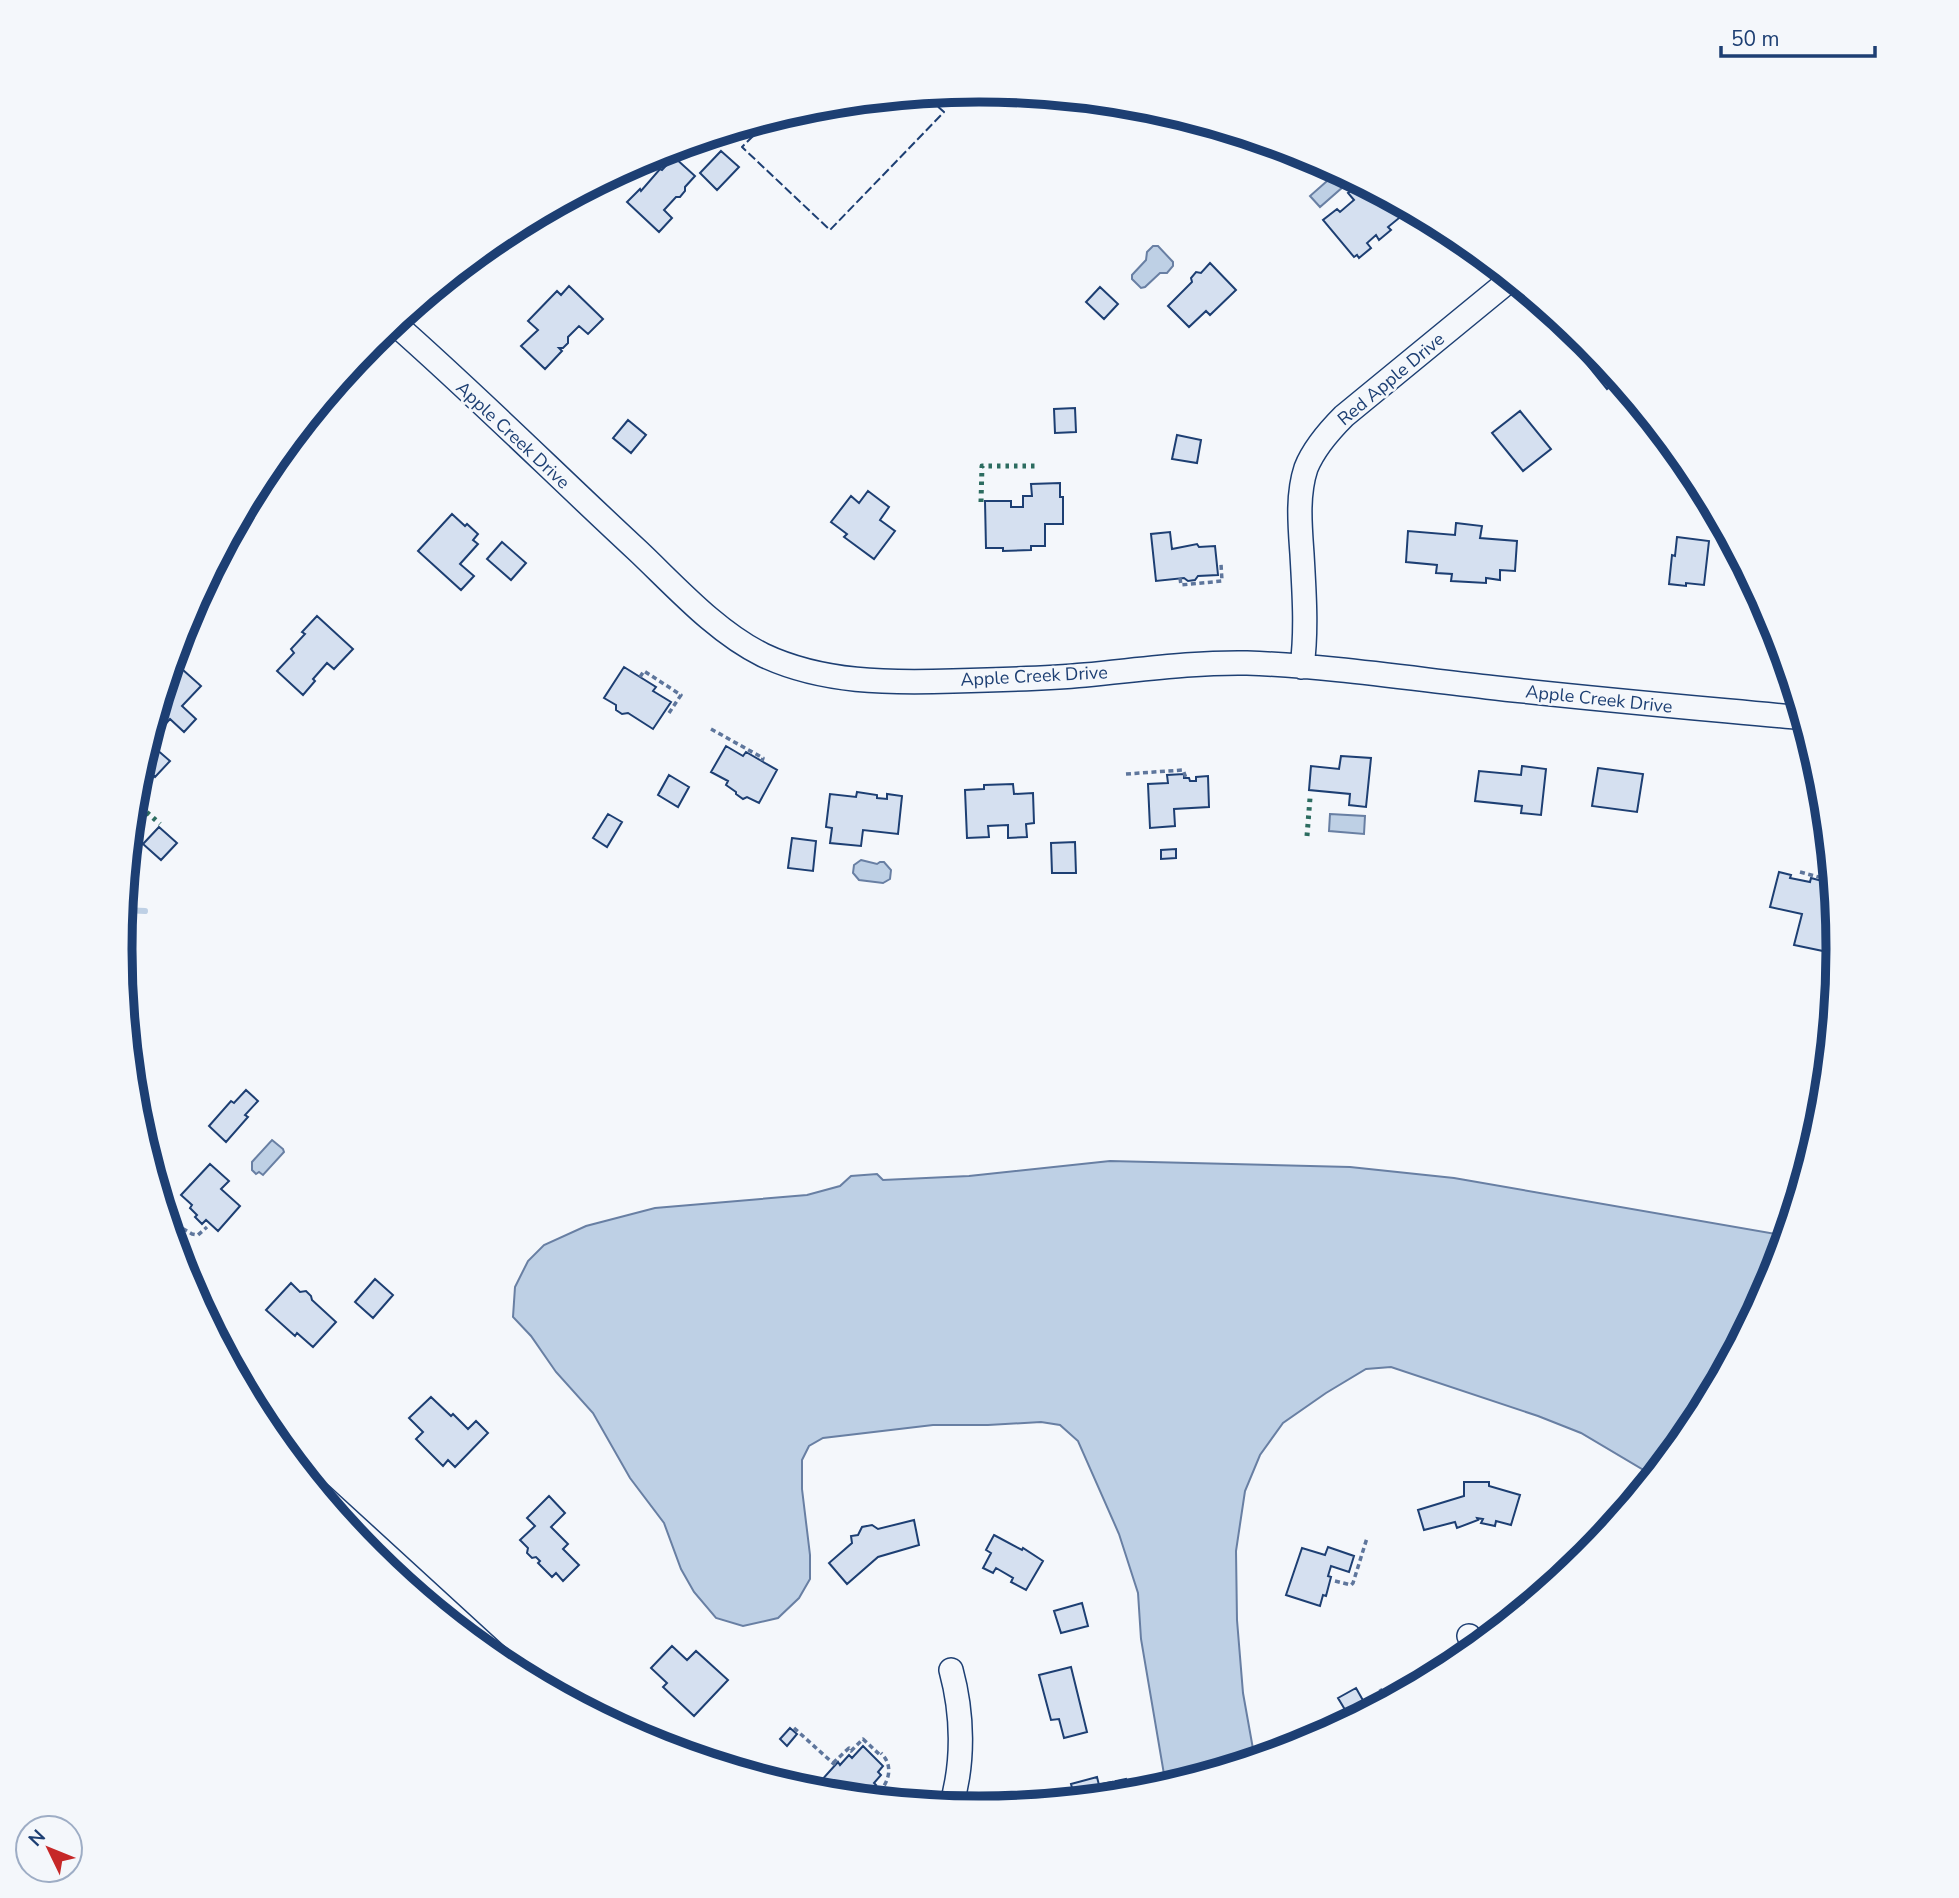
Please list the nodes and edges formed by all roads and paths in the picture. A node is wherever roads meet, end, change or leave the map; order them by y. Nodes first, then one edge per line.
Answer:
1 (1504, 285) edge
2 (402, 330) edge
3 (1221, 564) dead end
4 (1180, 578) dead end
5 (1302, 667) junction
6 (640, 677) dead end
7 (668, 713) dead end
8 (1794, 717) edge
9 (711, 729) dead end
10 (762, 761) dead end
11 (1126, 774) dead end
12 (1186, 778) dead end
13 (1800, 872) dead end
14 (1824, 878) edge
15 (179, 1226) edge
16 (208, 1227) dead end
17 (1367, 1538) dead end
18 (1335, 1581) dead end
19 (951, 1671) dead end
20 (1380, 1689) dead end
21 (1383, 1694) edge
22 (794, 1728) dead end
23 (880, 1790) edge
24 (953, 1796) edge

1 - 5 street, Red Apple Drive
2 - 5 street, Apple Creek Drive
3 - 4 path
5 - 8 street, Apple Creek Drive
6 - 7 path
9 - 10 path
11 - 12 path
13 - 14 path
15 - 16 path
17 - 18 path
19 - 24 street
20 - 21 path
22 - 23 path

